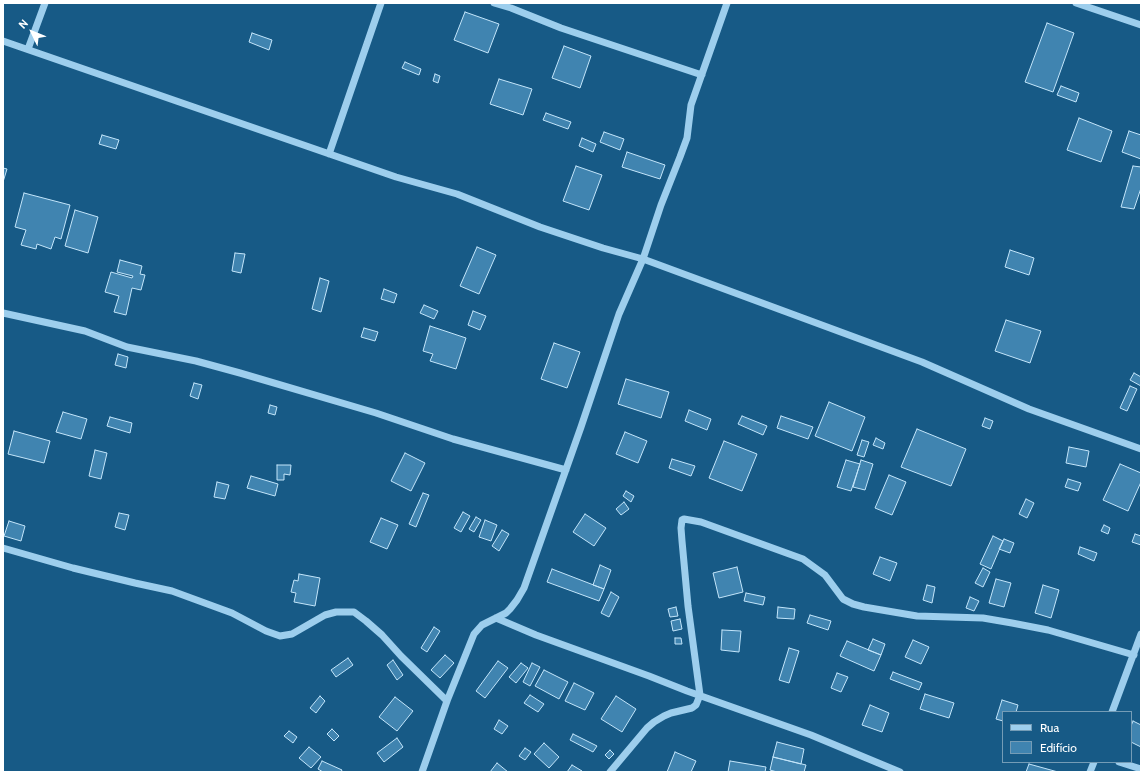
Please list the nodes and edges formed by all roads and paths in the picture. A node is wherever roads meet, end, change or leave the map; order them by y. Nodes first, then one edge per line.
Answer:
1 (45, 3) edge
2 (381, 3) edge
3 (494, 3) edge
4 (726, 3) edge
5 (1076, 3) edge
6 (1141, 25) edge
7 (3, 41) edge
8 (28, 49) junction
9 (702, 75) junction
10 (329, 154) junction
11 (643, 258) junction
12 (3, 313) edge
13 (1141, 449) edge
14 (566, 470) junction
15 (3, 548) edge
16 (496, 618) junction
17 (1141, 634) edge
18 (1134, 655) junction
19 (700, 695) junction
20 (447, 701) junction
21 (1112, 711) edge
22 (1123, 763) edge
23 (1141, 769) edge
24 (422, 772) edge
25 (610, 772) edge
26 (900, 772) edge

1 - 8 street
2 - 10 street
3 - 9 street
4 - 9 street
5 - 6 street
7 - 8 street
8 - 10 street
9 - 11 street
10 - 11 street
11 - 13 street
11 - 14 street
12 - 14 street
14 - 16 street
15 - 20 street
16 - 19 street
16 - 20 street
17 - 18 street
18 - 19 street
18 - 21 street
19 - 25 street
19 - 26 street
20 - 24 street
22 - 23 street

